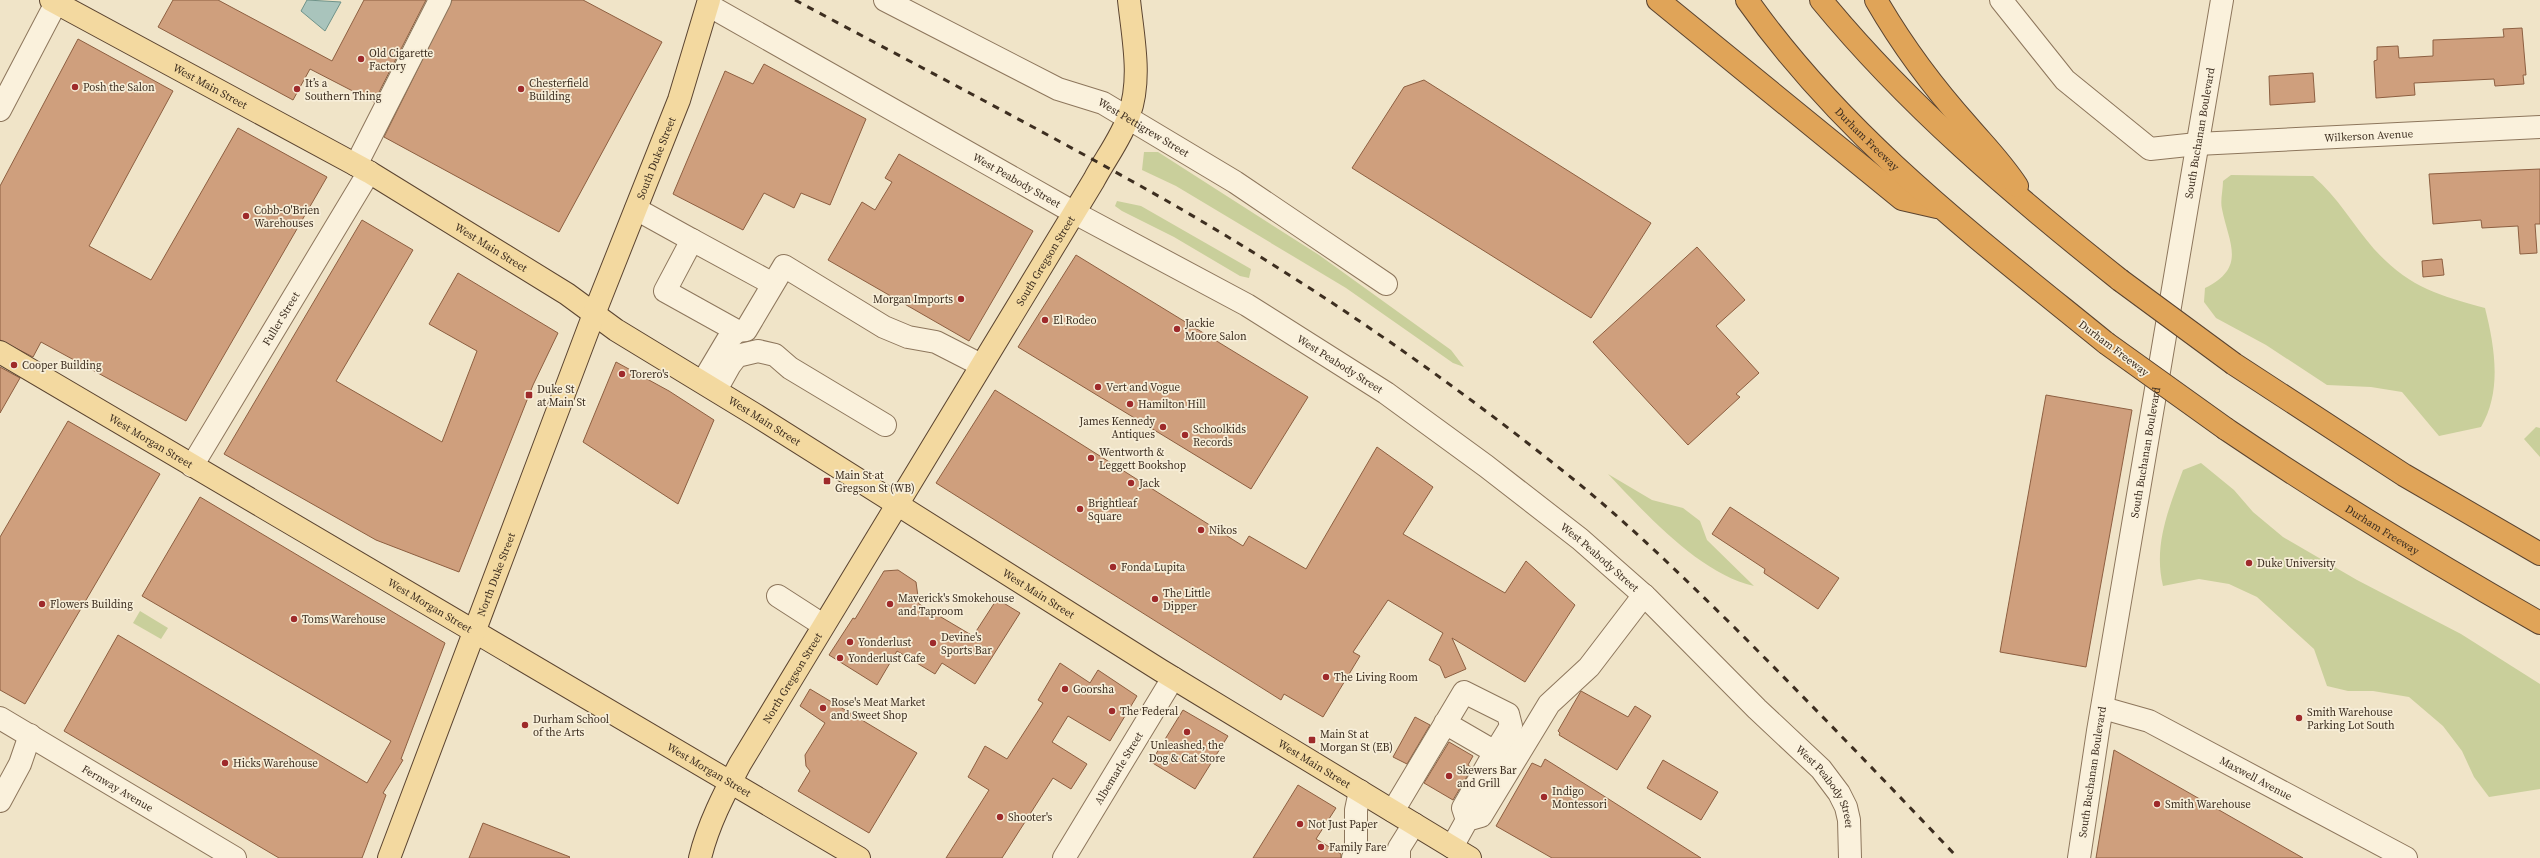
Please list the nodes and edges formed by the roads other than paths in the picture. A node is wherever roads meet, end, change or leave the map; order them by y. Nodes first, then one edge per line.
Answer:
1 (440, 0) edge
2 (885, 0) edge
3 (1129, 0) edge
4 (1658, 0) edge
5 (1747, 0) edge
6 (1821, 0) edge
7 (1876, 0) edge
8 (2001, 0) edge
9 (2222, 0) edge
10 (53, 1) edge
11 (708, 2) edge
12 (0, 110) edge
13 (1128, 117) junction
14 (2540, 127) edge
15 (2197, 144) junction
16 (363, 168) junction
17 (1938, 207) junction
18 (2032, 208) junction
19 (636, 209) junction
20 (1073, 212) junction
21 (692, 240) junction
22 (773, 284) junction
23 (1386, 284) dead end
24 (594, 314) junction
25 (737, 331) junction
26 (0, 352) edge
27 (981, 365) junction
28 (709, 386) junction
29 (885, 425) dead end
30 (192, 466) junction
31 (897, 504) junction
32 (2540, 554) edge
33 (1644, 595) junction
34 (778, 596) dead end
35 (2540, 623) edge
36 (823, 625) junction
37 (475, 633) junction
38 (1173, 678) junction
39 (2103, 708) junction
40 (0, 718) edge
41 (1445, 723) junction
42 (30, 735) junction
43 (1495, 752) junction
44 (730, 782) junction
45 (1360, 792) junction
46 (0, 801) edge
47 (1393, 811) junction
48 (1468, 820) junction
49 (1414, 824) junction
50 (1452, 847) junction
51 (1354, 856) edge
52 (236, 858) edge
53 (389, 858) edge
54 (700, 858) edge
55 (859, 858) edge
56 (1064, 858) edge
57 (1388, 858) edge
58 (1470, 858) edge
59 (1850, 858) edge
60 (2079, 858) edge
61 (2406, 858) edge

1 - 16 street, Fuller Street
2 - 13 street, West Pettigrew Street
3 - 13 main road, South Gregson Street
4 - 17 highway
5 - 17 highway, Durham Freeway
6 - 18 highway
7 - 18 highway
8 - 15 street, Wilkerson Avenue
9 - 15 street, South Buchanan Boulevard
10 - 12 street
10 - 16 main road, West Main Street
11 - 19 main road, South Duke Street
11 - 20 street, West Peabody Street
13 - 20 main road, South Gregson Street
13 - 23 street, West Pettigrew Street
14 - 15 street, Wilkerson Avenue
15 - 39 street, South Buchanan Boulevard
16 - 24 main road, West Main Street
16 - 30 street, Fuller Street
17 - 35 highway, Durham Freeway, bridge
18 - 32 highway, bridge
19 - 21 street
19 - 24 main road, South Duke Street
20 - 27 main road, South Gregson Street
20 - 33 street, West Peabody Street
21 - 22 street
21 - 25 street
22 - 25 street
22 - 27 street
24 - 28 main road, West Main Street
24 - 37 main road, North Duke Street
25 - 28 street
26 - 30 main road, West Morgan Street
27 - 31 main road, South Gregson Street
28 - 29 street
28 - 31 main road, West Main Street
30 - 37 main road, West Morgan Street
31 - 36 main road, North Gregson Street
31 - 38 main road, West Main Street
33 - 48 street
33 - 59 street, West Peabody Street
34 - 36 street
36 - 44 main road, North Gregson Street
37 - 44 main road, West Morgan Street
37 - 53 main road, North Duke Street
38 - 45 main road, West Main Street
38 - 56 street, Albemarle Street
39 - 60 street, South Buchanan Boulevard
39 - 61 street, Maxwell Avenue
40 - 42 street, Fernway Avenue
41 - 43 street
41 - 43 street
41 - 47 street
42 - 46 street
42 - 52 street, Fernway Avenue
43 - 48 street
44 - 54 main road, North Gregson Street
44 - 55 main road, West Morgan Street
45 - 47 main road, West Main Street
45 - 51 street
47 - 49 main road, West Main Street
48 - 50 street
49 - 50 main road, West Main Street
49 - 57 street
50 - 58 main road, West Main Street
51 - 57 street

